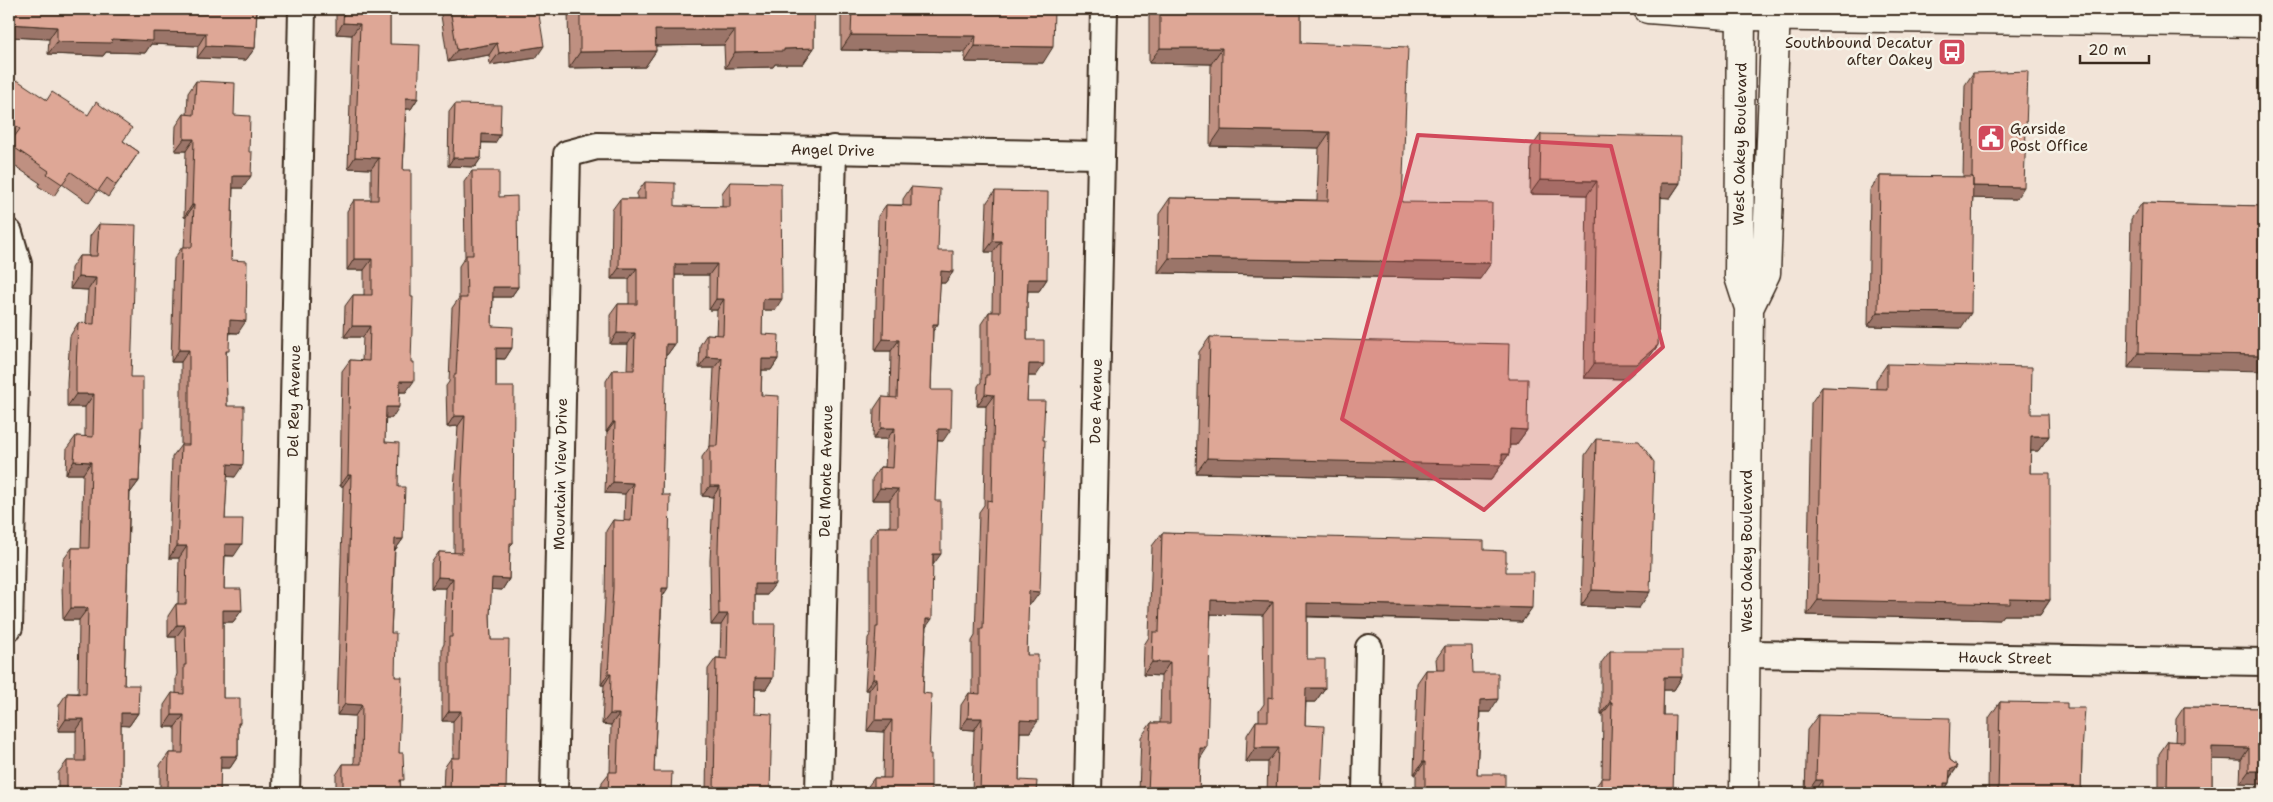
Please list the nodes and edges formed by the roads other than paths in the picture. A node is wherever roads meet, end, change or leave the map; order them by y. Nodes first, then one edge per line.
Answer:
1 (302, 9) edge
2 (1104, 9) edge
3 (1648, 9) edge
4 (1741, 12) edge
5 (1776, 13) edge
6 (2264, 23) edge
7 (833, 149) junction
8 (567, 154) joint
9 (1101, 155) junction
10 (9, 233) edge
11 (1749, 308) junction
12 (9, 627) edge
13 (1369, 648) dead end
14 (1746, 654) junction
15 (2264, 662) edge
16 (286, 793) edge
17 (554, 793) edge
18 (819, 793) edge
19 (1088, 793) edge
20 (1366, 793) edge
21 (1744, 793) edge

1 - 16 street, Del Rey Avenue
2 - 9 street, Doe Avenue
3 - 4 main road
4 - 5 main road
4 - 11 main road, West Oakey Boulevard
5 - 6 main road
5 - 11 main road, West Oakey Boulevard
7 - 8 street, Angel Drive
7 - 9 street, Angel Drive
7 - 18 street, Del Monte Avenue
8 - 17 street, Mountain View Drive
9 - 19 street, Doe Avenue
10 - 12 street
11 - 14 main road, West Oakey Boulevard
13 - 20 street
14 - 15 street, Hauck Street
14 - 21 main road, West Oakey Boulevard

